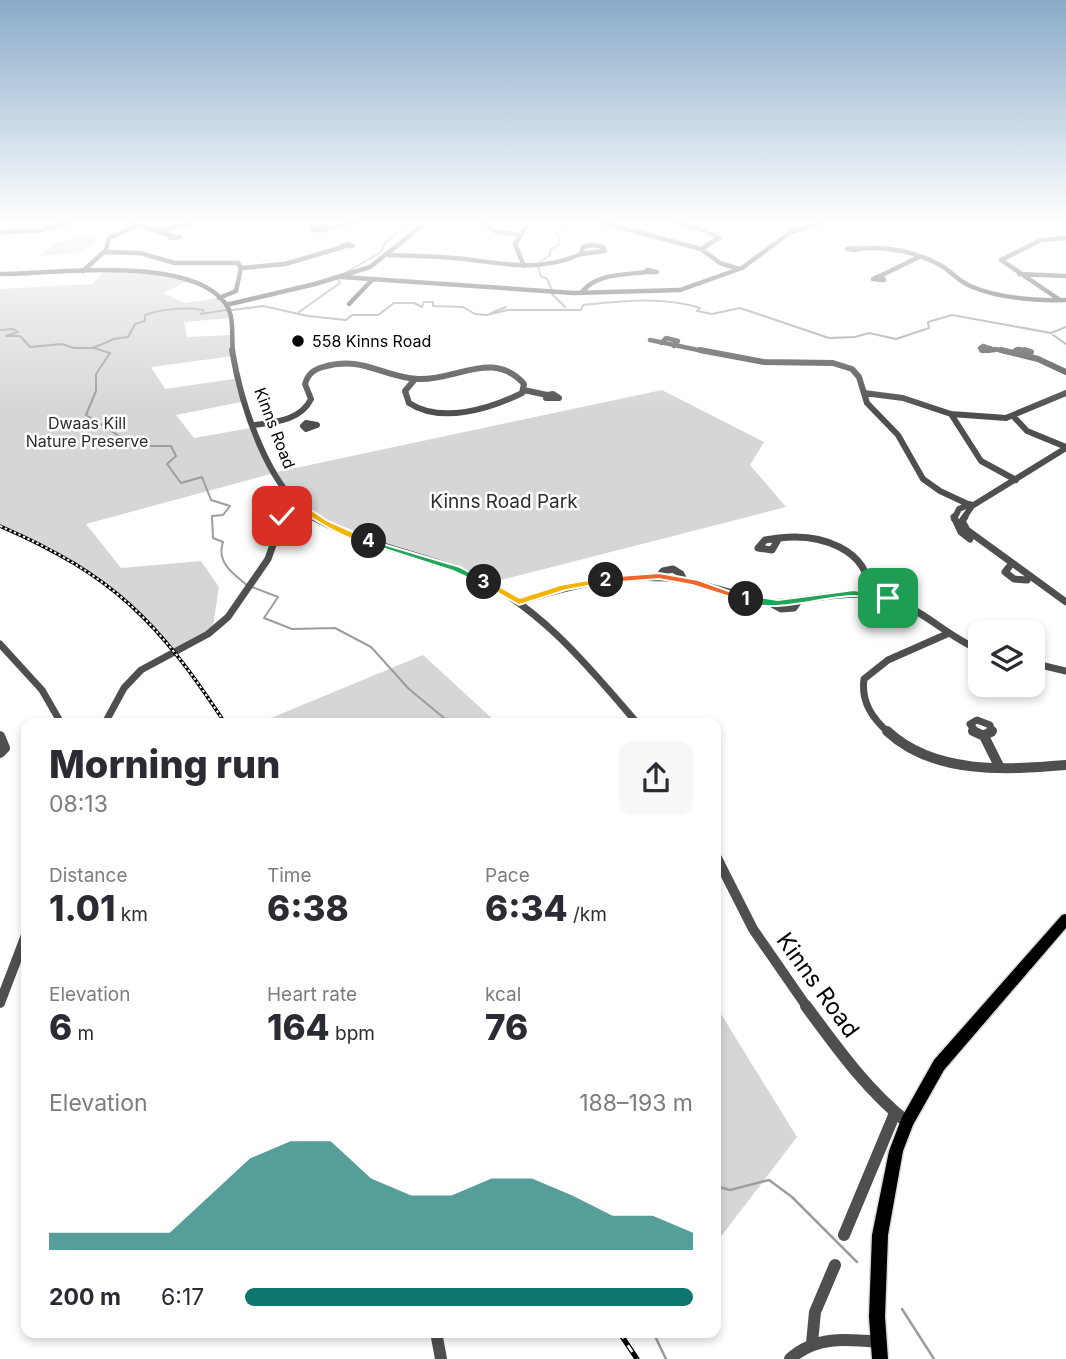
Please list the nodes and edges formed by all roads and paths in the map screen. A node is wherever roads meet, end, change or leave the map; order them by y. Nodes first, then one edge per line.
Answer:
1 (199, 285) edge
2 (237, 285) edge
3 (308, 285) edge
4 (367, 285) edge
5 (468, 285) edge
6 (584, 285) edge
7 (694, 285) edge
8 (970, 285) edge
9 (1038, 285) edge
10 (581, 293) junction
11 (219, 298) junction
12 (1063, 300) edge
13 (349, 304) dead end
14 (228, 308) junction
15 (650, 341) dead end
16 (995, 349) dead end
17 (1066, 372) edge
18 (415, 379) junction
19 (524, 390) junction
20 (864, 393) junction
21 (1066, 393) edge
22 (547, 395) dead end
23 (951, 414) junction
24 (293, 416) junction
25 (1014, 417) junction
26 (306, 424) dead end
27 (255, 425) junction
28 (1066, 448) edge
29 (1016, 480) junction
30 (295, 503) junction
31 (972, 504) junction
32 (779, 538) dead end
33 (870, 594) junction
34 (519, 602) junction
35 (1066, 602) edge
36 (1066, 610) edge
37 (947, 634) junction
38 (0, 644) edge
39 (968, 644) edge
40 (1045, 666) edge
41 (1066, 671) edge
42 (58, 718) edge
43 (107, 718) edge
44 (632, 718) edge
45 (0, 736) edge
46 (984, 736) dead end
47 (0, 753) edge
48 (1066, 765) edge
49 (999, 766) junction
50 (721, 866) edge
51 (1066, 919) edge
52 (21, 948) edge
53 (0, 1003) edge
54 (901, 1118) junction
55 (844, 1235) dead end
56 (835, 1265) dead end
57 (437, 1338) edge
58 (812, 1343) junction
59 (879, 1351) edge
60 (441, 1359) edge
61 (790, 1359) edge

1 - 11 street
2 - 11 street
3 - 14 street
4 - 13 street
5 - 10 street
6 - 10 street
7 - 10 street
8 - 12 street
9 - 12 street
11 - 14 street
14 - 27 street, Kinns Road
15 - 20 street
16 - 17 street
18 - 19 street
18 - 19 street
18 - 24 street
19 - 22 street
20 - 23 street
20 - 31 street
21 - 25 street
23 - 25 street
23 - 29 street
24 - 26 street
24 - 27 street
25 - 28 street
27 - 30 street, Kinns Road
28 - 29 street
29 - 31 street
30 - 34 street, Kinns Road
30 - 43 street
31 - 35 street
31 - 36 street
32 - 33 street
33 - 34 street
33 - 37 street
34 - 44 street, Kinns Road
37 - 39 street
37 - 49 street
38 - 42 street
40 - 41 street
45 - 47 street
46 - 49 street
48 - 49 street
50 - 54 street, Kinns Road
51 - 54 main road
52 - 53 street
54 - 55 street
54 - 59 main road
56 - 58 street
57 - 60 street
58 - 59 street
58 - 61 street

